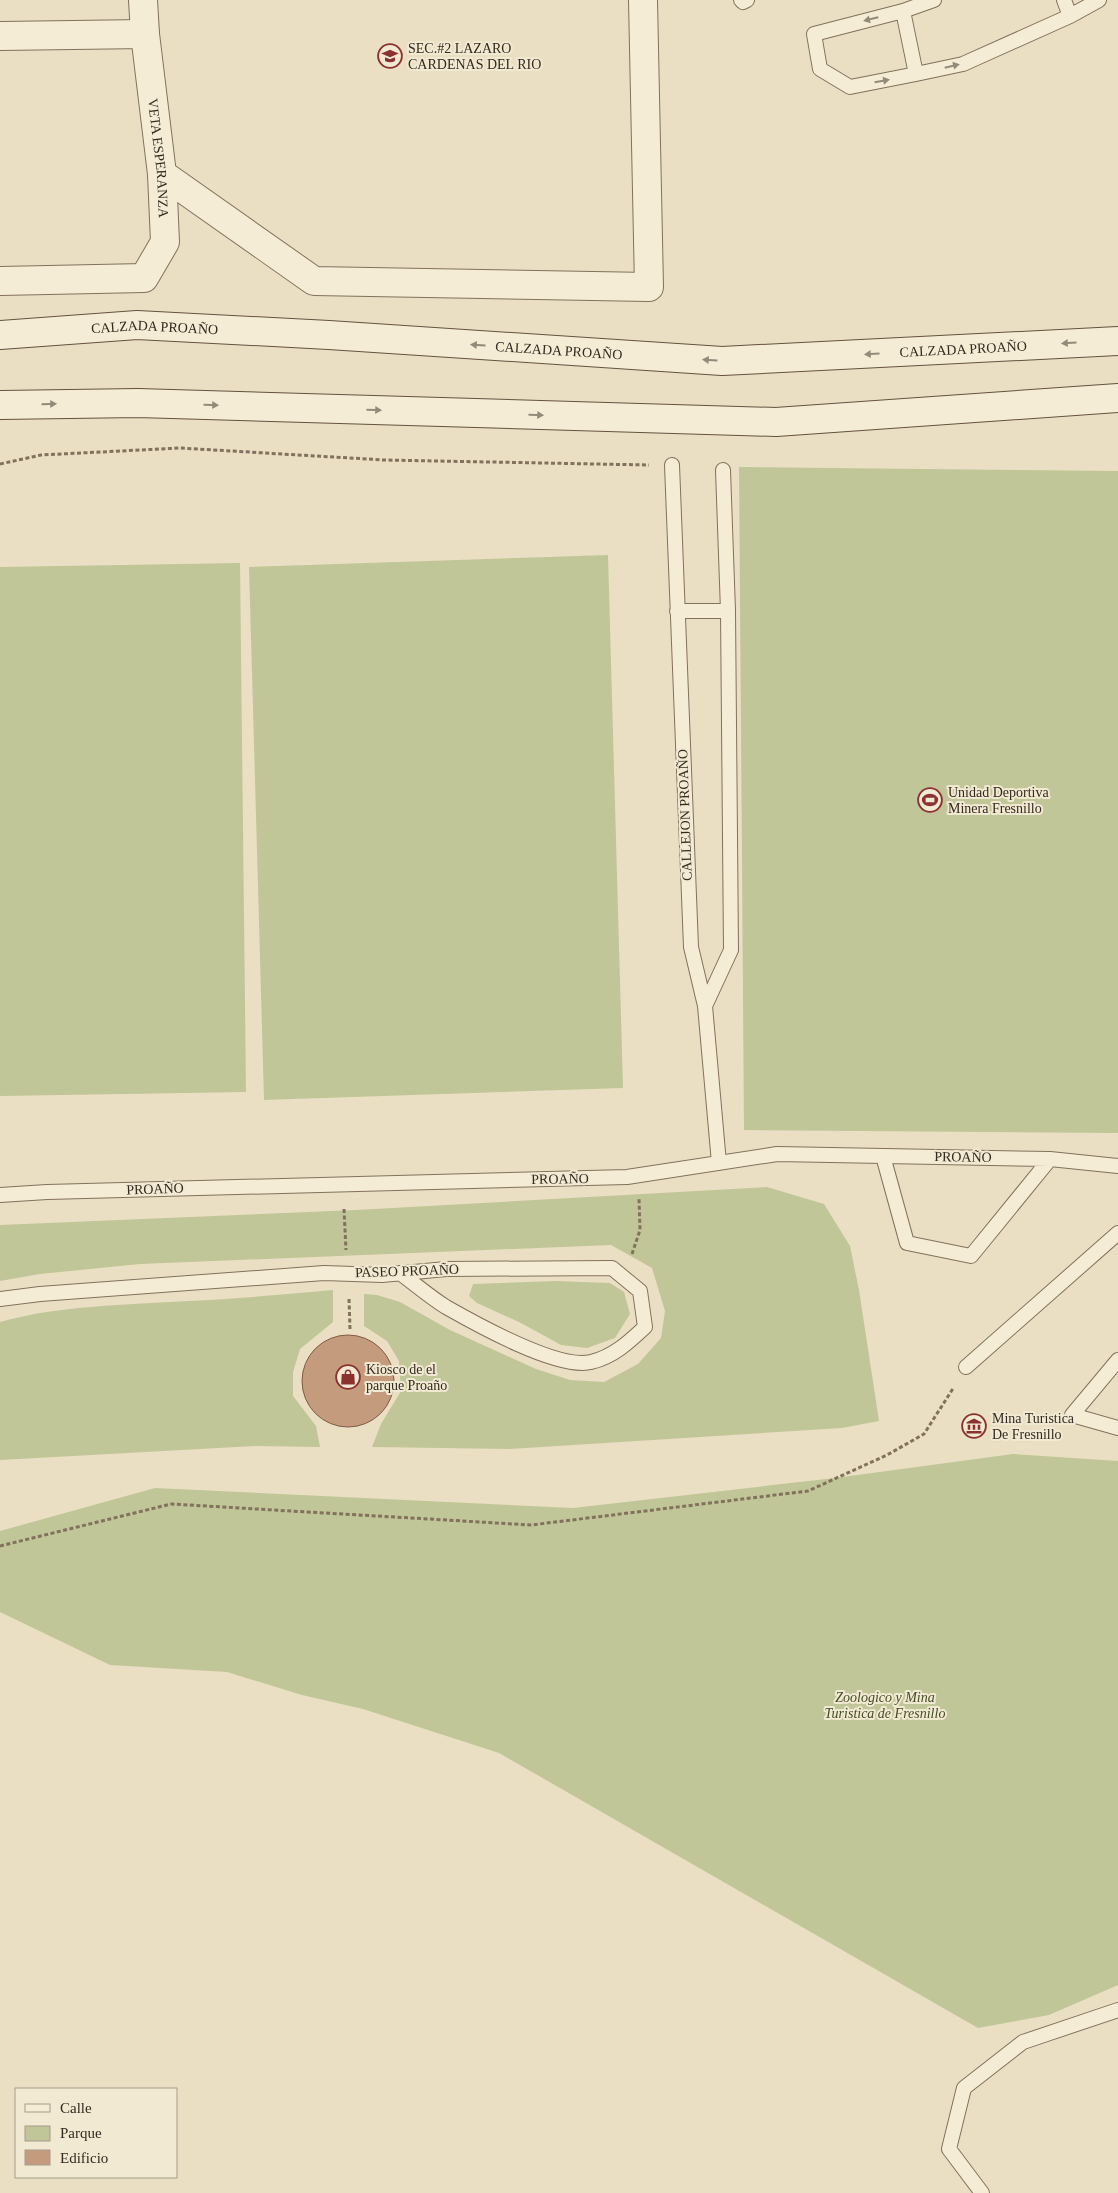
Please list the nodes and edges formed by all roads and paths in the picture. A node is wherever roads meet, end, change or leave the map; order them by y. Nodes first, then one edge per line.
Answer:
1 (143, 0) edge
2 (643, 0) edge
3 (741, 0) edge
4 (747, 0) edge
5 (934, 0) edge
6 (1064, 0) edge
7 (1099, 0) edge
8 (904, 11) junction
9 (1070, 16) junction
10 (146, 34) junction
11 (0, 36) edge
12 (916, 74) junction
13 (162, 174) junction
14 (0, 281) edge
15 (0, 335) edge
16 (1118, 341) edge
17 (1118, 398) edge
18 (0, 405) edge
19 (0, 464) edge
20 (672, 465) joint
21 (723, 470) dead end
22 (728, 610) junction
23 (677, 611) junction
24 (705, 1006) junction
25 (883, 1156) junction
26 (1050, 1159) junction
27 (719, 1162) junction
28 (1118, 1166) edge
29 (638, 1175) junction
30 (342, 1184) junction
31 (0, 1195) edge
32 (1118, 1233) edge
33 (347, 1273) junction
34 (400, 1273) junction
35 (625, 1278) junction
36 (0, 1299) edge
37 (350, 1329) dead end
38 (1118, 1360) edge
39 (966, 1367) joint
40 (1118, 1428) edge
41 (0, 1546) edge
42 (1118, 2010) edge
43 (982, 2193) edge

1 - 10 main road, VETA ESPERANZA
2 - 13 main road
3 - 4 lane
5 - 8 lane
6 - 9 lane
7 - 9 lane
8 - 12 lane
8 -> 12 lane
12 -> 9 lane
10 - 11 main road
10 - 13 main road, VETA ESPERANZA
13 - 14 main road, VETA ESPERANZA
16 -> 15 main road, CALZADA PROAÑO
18 -> 17 main road
19 - 20 path
20 - 23 lane, CALLEJON PROAÑO
21 - 22 lane
22 - 23 lane
22 - 24 lane
23 - 24 lane, CALLEJON PROAÑO
24 - 27 lane, CALLEJON PROAÑO
25 - 26 lane, PROAÑO
25 - 26 lane
25 - 27 lane, PROAÑO
26 - 28 lane, PROAÑO
27 - 29 lane, PROAÑO
29 - 30 lane, PROAÑO
29 - 35 path
30 - 31 lane, PROAÑO
30 - 33 path
32 - 39 lane
33 - 34 lane, PASEO PROAÑO
33 - 36 lane, PASEO PROAÑO
33 - 37 path
34 - 35 lane, PASEO PROAÑO
34 - 35 lane, PASEO PROAÑO
38 - 40 lane
39 - 41 path
42 - 43 lane

